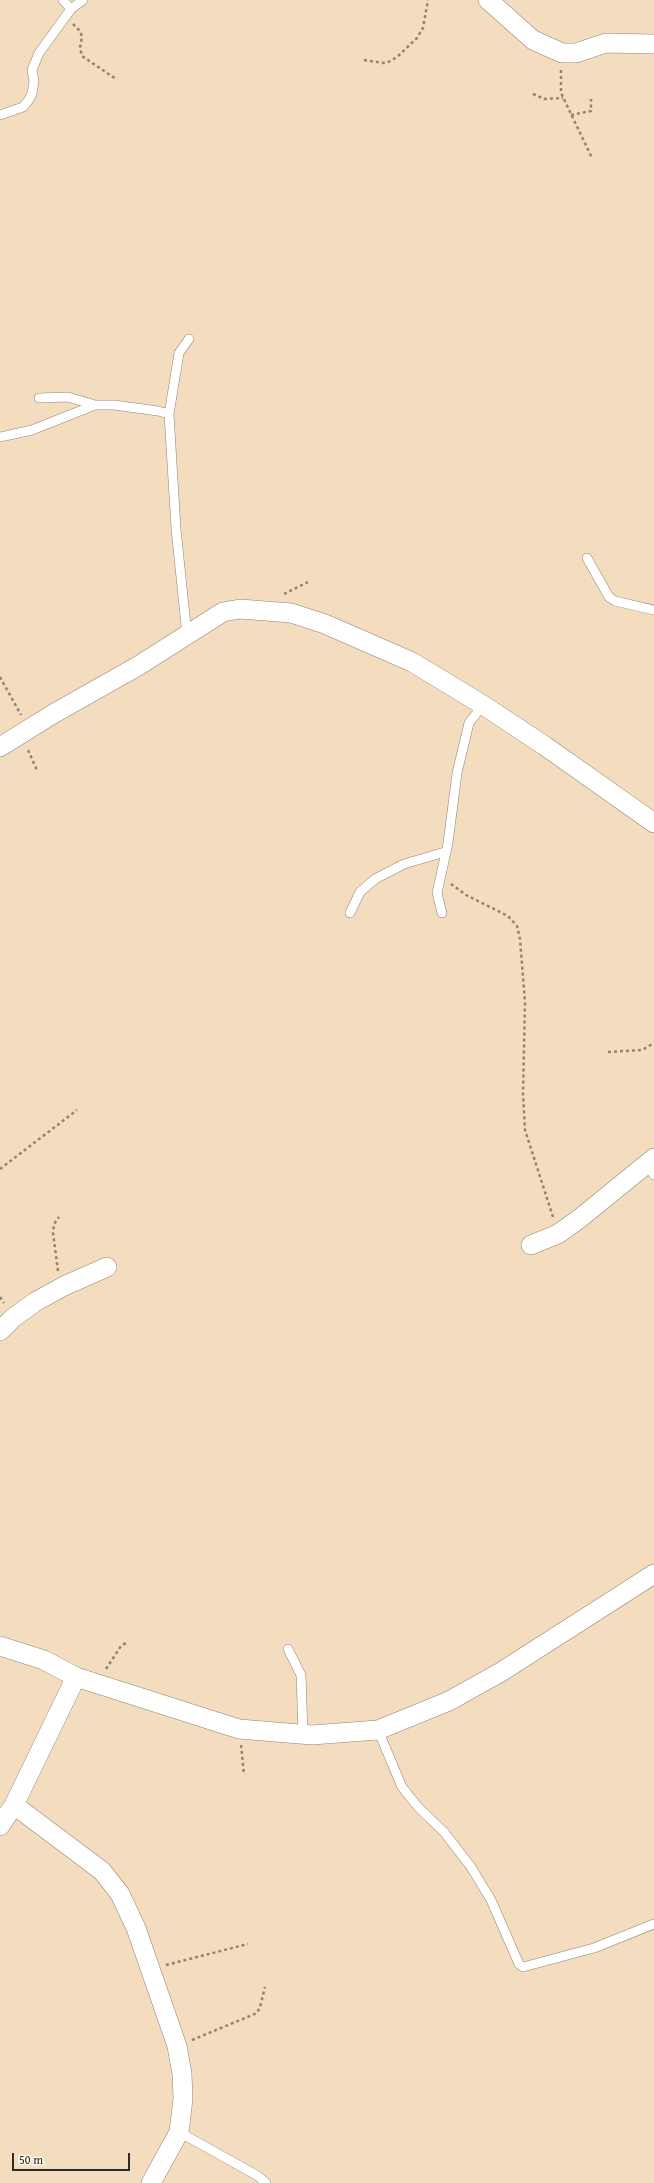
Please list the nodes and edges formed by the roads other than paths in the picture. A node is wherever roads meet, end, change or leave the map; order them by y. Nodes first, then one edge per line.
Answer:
1 (63, 0) edge
2 (83, 0) edge
3 (488, 0) edge
4 (68, 13) junction
5 (654, 44) edge
6 (0, 115) edge
7 (189, 339) dead end
8 (39, 398) dead end
9 (95, 405) junction
10 (169, 414) junction
11 (0, 437) edge
12 (587, 558) dead end
13 (654, 610) edge
14 (187, 635) junction
15 (483, 705) junction
16 (0, 747) edge
17 (654, 823) edge
18 (445, 852) junction
19 (350, 913) dead end
20 (442, 914) dead end
21 (651, 1166) edge
22 (532, 1245) dead end
23 (107, 1267) dead end
24 (0, 1330) edge
25 (654, 1574) edge
26 (0, 1646) edge
27 (288, 1649) dead end
28 (76, 1677) junction
29 (378, 1730) junction
30 (303, 1734) junction
31 (14, 1805) junction
32 (0, 1826) edge
33 (654, 1924) edge
34 (180, 2132) junction
35 (151, 2183) edge
36 (266, 2183) edge

1 - 4 lane
2 - 4 lane
3 - 5 street
4 - 6 lane
7 - 10 lane
8 - 9 lane
9 - 10 lane
9 - 11 lane
10 - 14 lane
12 - 13 lane
14 - 15 street
14 - 16 street
15 - 17 street
15 - 18 lane
18 - 19 lane
18 - 20 lane
21 - 22 street
23 - 24 street
25 - 29 street
26 - 28 street
27 - 30 lane
28 - 30 street
28 - 31 street
29 - 30 street
29 - 33 lane
31 - 32 street
31 - 34 street
34 - 35 street
34 - 36 lane

